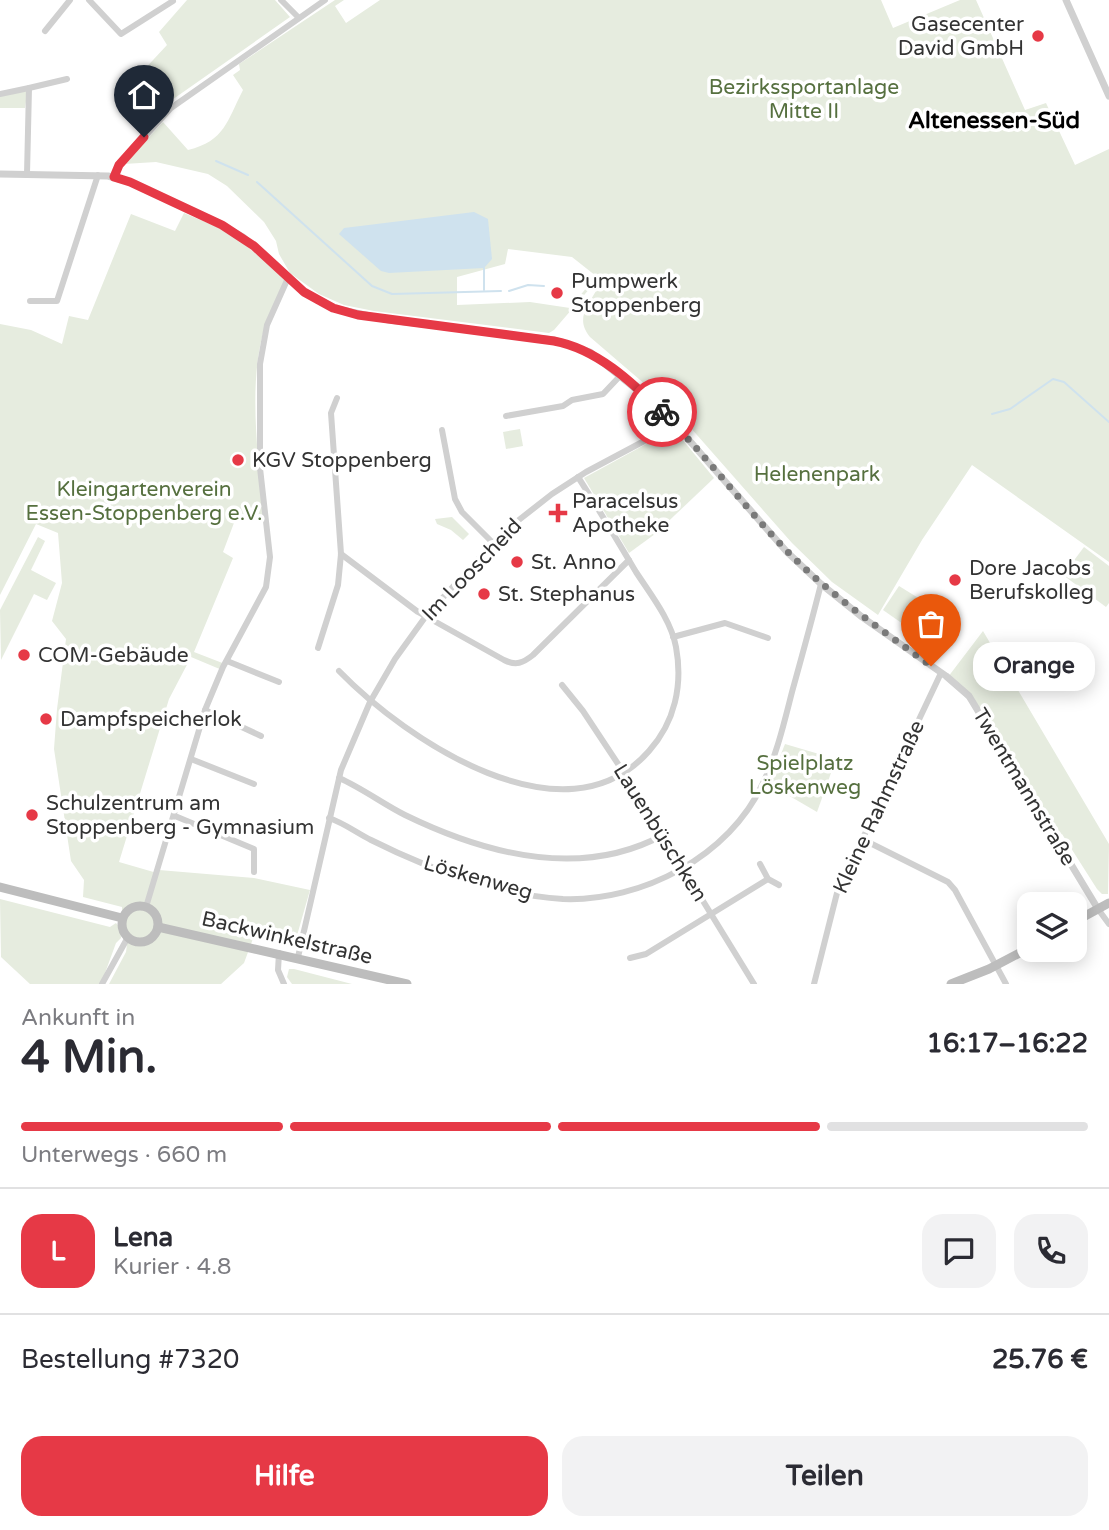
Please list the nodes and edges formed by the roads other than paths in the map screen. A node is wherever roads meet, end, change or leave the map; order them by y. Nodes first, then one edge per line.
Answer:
1 (70, 0) edge
2 (89, 0) edge
3 (281, 0) edge
4 (325, 0) edge
5 (1066, 0) edge
6 (173, 1) edge
7 (299, 18) junction
8 (45, 31) dead end
9 (67, 79) dead end
10 (29, 88) junction
11 (0, 94) edge
12 (1109, 96) edge
13 (0, 174) edge
14 (27, 174) junction
15 (98, 176) junction
16 (114, 177) junction
17 (288, 278) junction
18 (30, 301) dead end
19 (620, 376) junction
20 (337, 398) dead end
21 (506, 416) dead end
22 (674, 423) junction
23 (442, 429) dead end
24 (578, 477) junction
25 (493, 543) junction
26 (341, 554) junction
27 (629, 560) junction
28 (821, 584) junction
29 (426, 616) junction
30 (673, 637) junction
31 (768, 638) dead end
32 (318, 648) dead end
33 (227, 661) junction
34 (339, 671) dead end
35 (941, 673) junction
36 (279, 682) dead end
37 (562, 685) dead end
38 (370, 702) junction
39 (205, 710) junction
40 (261, 736) dead end
41 (191, 759) junction
42 (625, 775) junction
43 (339, 778) junction
44 (254, 784) dead end
45 (175, 816) junction
46 (329, 818) junction
47 (663, 835) junction
48 (862, 839) junction
49 (760, 864) dead end
50 (683, 868) junction
51 (254, 872) dead end
52 (768, 879) junction
53 (779, 885) dead end
54 (0, 887) edge
55 (1109, 903) edge
56 (146, 907) junction
57 (1098, 909) junction
58 (710, 914) junction
59 (1087, 915) edge
60 (122, 918) junction
61 (1109, 924) edge
62 (158, 927) junction
63 (128, 937) junction
64 (279, 953) junction
65 (1017, 954) edge
66 (298, 957) junction
67 (630, 957) dead end
68 (996, 965) junction
69 (102, 984) edge
70 (284, 984) edge
71 (407, 984) edge
72 (754, 984) edge
73 (814, 984) edge
74 (951, 984) edge
75 (1006, 984) edge

1 - 8 street
2 - 6 street
3 - 7 street
4 - 7 street
5 - 12 street
7 - 16 street
9 - 10 street
10 - 11 street
10 - 14 street
13 - 14 street, Twentmannstraße
14 - 15 street, Twentmannstraße
15 - 16 street, Twentmannstraße
15 - 18 street
16 - 17 street, Twentmannstraße
17 - 19 street, Twentmannstraße
17 - 33 street
19 - 21 street
19 - 22 street, Twentmannstraße
20 - 26 street
22 - 24 street, Im Looscheid
22 - 28 street, Twentmannstraße
23 - 25 street
24 - 25 street, Im Looscheid
24 - 27 street
25 - 29 street, Im Looscheid
26 - 29 street
26 - 32 street
27 - 29 street
27 - 30 street
28 - 35 street, Twentmannstraße
28 - 50 street, Löskenweg
29 - 38 street, Im Looscheid
30 - 31 street
30 - 42 street
33 - 36 street
33 - 39 street
34 - 38 street
35 - 48 street, Kleine Rahmstraße
35 - 57 street, Twentmannstraße
37 - 42 street, Lauenbüschken
38 - 42 street
38 - 43 street, Im Looscheid
39 - 40 street
39 - 41 street
41 - 44 street
41 - 45 street
42 - 47 street, Lauenbüschken
43 - 46 street, Im Looscheid
43 - 47 street
45 - 51 street
45 - 56 street
46 - 50 street, Löskenweg
46 - 66 street, Im Looscheid
47 - 50 street, Lauenbüschken
48 - 68 street
48 - 73 street, Kleine Rahmstraße
49 - 52 street
50 - 58 street, Lauenbüschken
52 - 53 street
52 - 58 street
54 - 60 main road
55 - 57 main road
56 - 60 main road
56 - 62 main road
57 - 59 main road
57 - 61 street, Twentmannstraße
58 - 67 street
58 - 72 street, Lauenbüschken
60 - 63 main road
62 - 63 main road
62 - 64 main road, Backwinkelstraße
63 - 69 street
64 - 66 main road, Backwinkelstraße
64 - 70 street
65 - 68 main road
66 - 71 main road, Backwinkelstraße
68 - 74 main road
68 - 75 street

